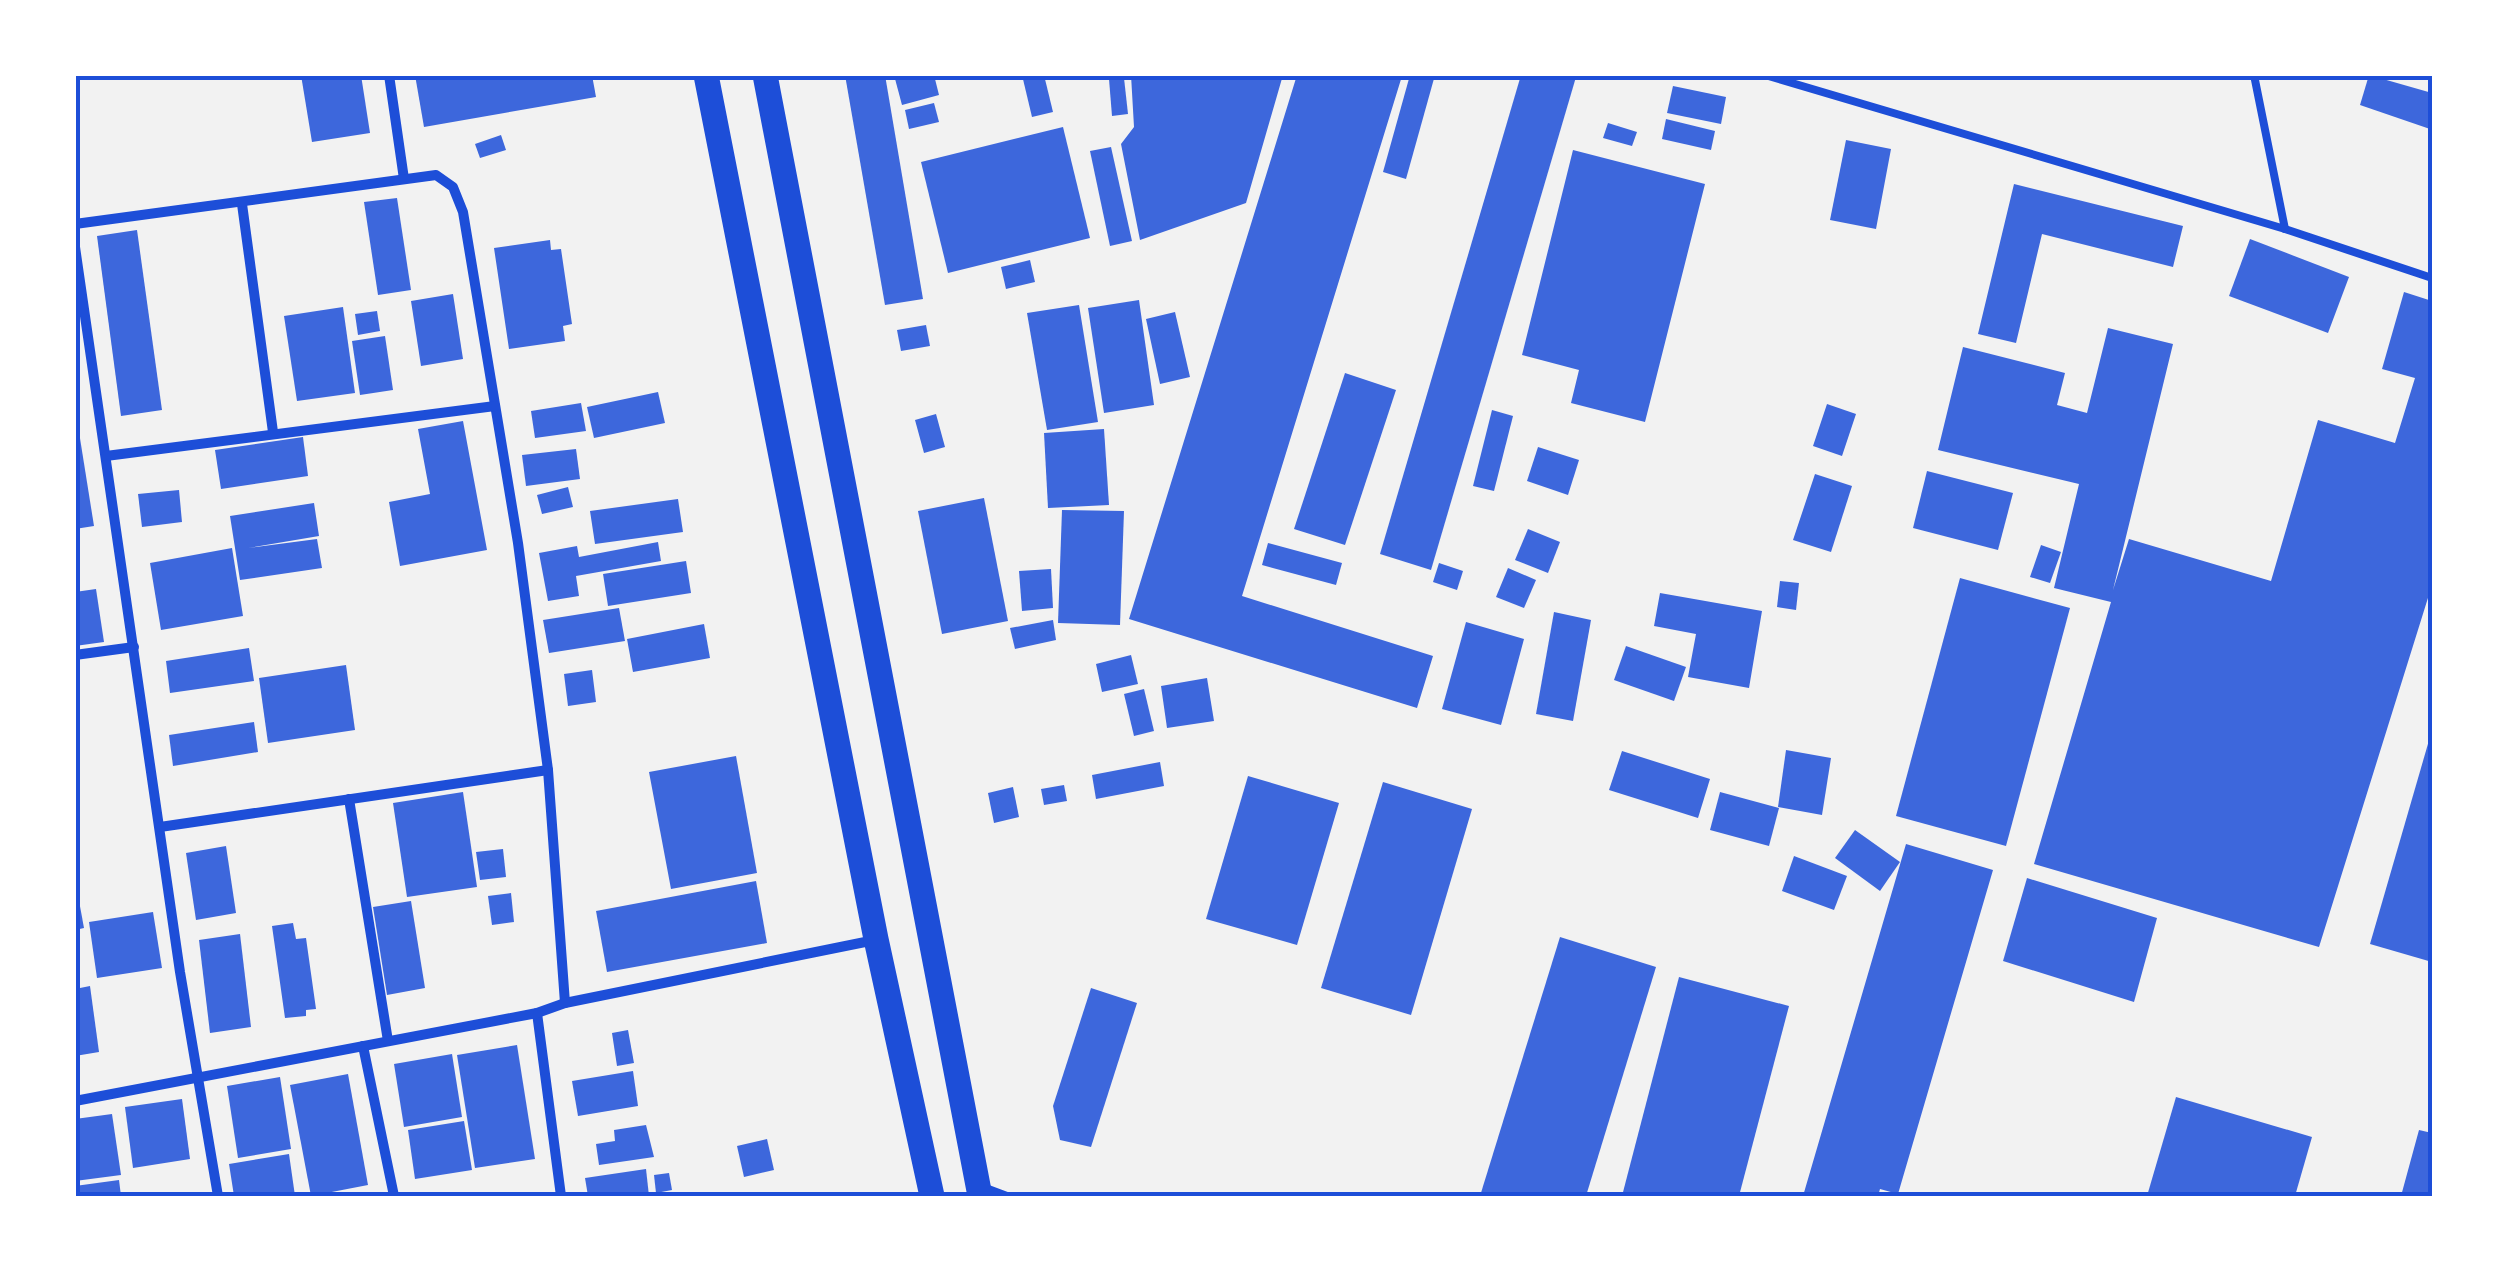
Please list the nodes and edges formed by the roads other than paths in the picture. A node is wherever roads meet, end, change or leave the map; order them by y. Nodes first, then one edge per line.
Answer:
1 (389, 75) edge
2 (706, 75) edge
3 (764, 75) edge
4 (1765, 75) edge
5 (2254, 75) edge
6 (404, 179) junction
7 (242, 204) junction
8 (75, 224) edge
9 (2285, 230) junction
10 (75, 247) edge
11 (2432, 278) edge
12 (88, 319) junction
13 (75, 322) edge
14 (495, 406) junction
15 (273, 432) junction
16 (106, 456) junction
17 (134, 646) junction
18 (75, 655) edge
19 (548, 770) junction
20 (349, 799) junction
21 (160, 827) junction
22 (876, 939) junction
23 (565, 1003) junction
24 (537, 1013) junction
25 (388, 1041) junction
26 (364, 1046) junction
27 (198, 1078) junction
28 (75, 1101) edge
29 (979, 1191) edge
30 (218, 1196) edge
31 (394, 1196) edge
32 (561, 1196) edge
33 (932, 1196) edge
34 (1007, 1196) edge

1 - 6 street
2 - 22 main road
3 - 29 main road
4 - 9 lane
5 - 9 lane
6 - 7 street
6 - 14 street
7 - 8 street
7 - 15 street
9 - 11 lane
10 - 12 street
12 - 13 street
12 - 16 street
14 - 15 street
14 - 19 street
15 - 16 street
16 - 17 street
17 - 18 street
17 - 21 street
19 - 20 street
19 - 23 street
20 - 21 street
20 - 25 street
21 - 27 street
22 - 23 street
22 - 33 main road
23 - 24 street
24 - 25 street
24 - 32 street
25 - 26 street
26 - 27 street
26 - 31 street
27 - 28 street
27 - 30 street
29 - 34 lane

